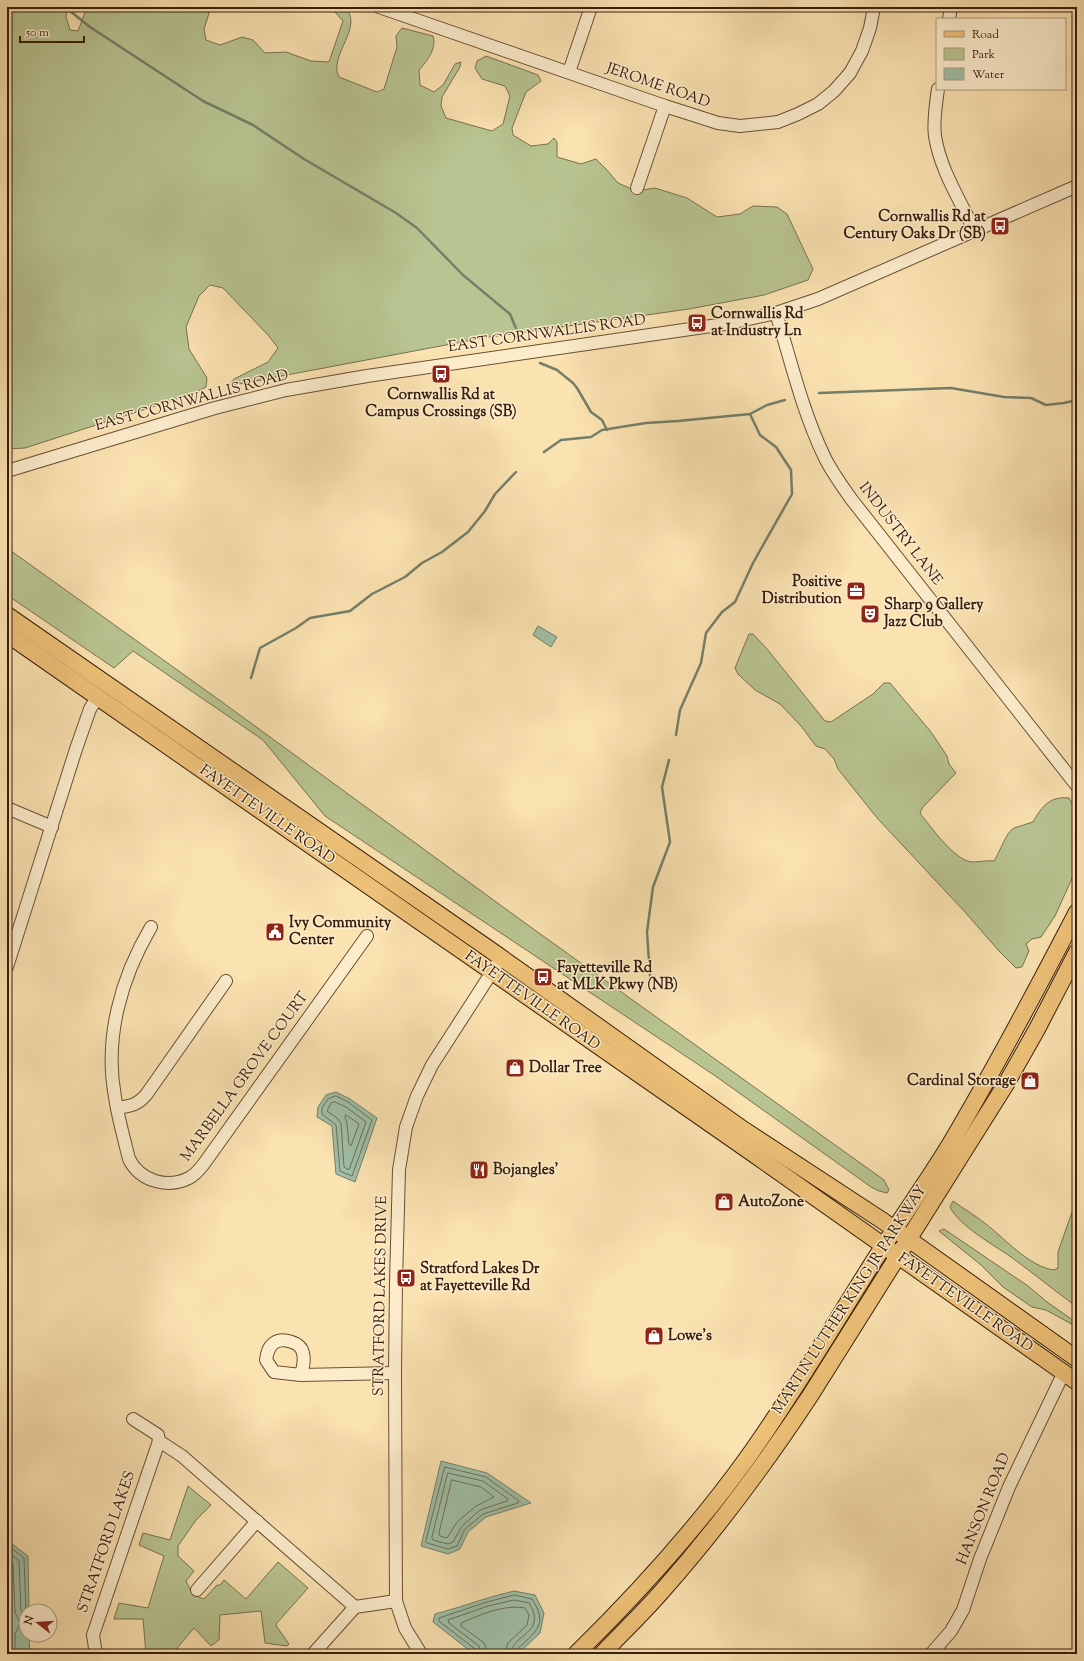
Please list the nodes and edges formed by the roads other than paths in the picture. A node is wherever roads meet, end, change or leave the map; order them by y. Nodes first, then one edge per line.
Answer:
1 (379, 7) edge
2 (591, 7) edge
3 (874, 7) edge
4 (951, 7) edge
5 (949, 18) edge
6 (569, 72) junction
7 (938, 90) edge
8 (665, 106) junction
9 (1077, 186) edge
10 (637, 188) dead end
11 (974, 230) junction
12 (776, 313) junction
13 (7, 470) edge
14 (7, 615) edge
15 (7, 634) edge
16 (98, 696) junction
17 (1077, 786) edge
18 (7, 808) edge
19 (52, 827) junction
20 (1077, 912) edge
21 (151, 928) dead end
22 (367, 936) dead end
23 (1077, 952) edge
24 (501, 958) junction
25 (7, 964) edge
26 (492, 972) junction
27 (226, 981) dead end
28 (117, 1108) junction
29 (894, 1229) junction
30 (909, 1239) junction
31 (884, 1245) junction
32 (898, 1256) junction
33 (1077, 1359) edge
34 (1064, 1372) junction
35 (395, 1373) junction
36 (301, 1375) dead end
37 (1077, 1382) edge
38 (133, 1419) dead end
39 (159, 1441) junction
40 (257, 1521) junction
41 (197, 1590) dead end
42 (396, 1601) junction
43 (355, 1607) junction
44 (96, 1654) edge
45 (313, 1654) edge
46 (421, 1654) edge
47 (576, 1654) edge
48 (602, 1654) edge
49 (931, 1654) edge

1 - 6 street, JEROME ROAD
2 - 6 street
3 - 8 street, JEROME ROAD
4 - 5 street
6 - 8 street, JEROME ROAD
7 - 11 street
8 - 10 street
9 - 11 street, EAST CORNWALLIS ROAD
11 - 12 street, EAST CORNWALLIS ROAD
12 - 13 street, EAST CORNWALLIS ROAD
12 - 17 street, INDUSTRY LANE
14 - 24 main road, FAYETTEVILLE ROAD
15 - 16 main road, FAYETTEVILLE ROAD
16 - 19 street
16 - 26 main road, FAYETTEVILLE ROAD
18 - 19 street
19 - 25 street
20 - 29 main road, MARTIN LUTHER KING JR PARKWAY
21 - 28 street, MARBELLA GROVE COURT
22 - 28 street, MARBELLA GROVE COURT
23 - 30 main road, MARTIN LUTHER KING JR PARKWAY
24 - 26 street, STRATFORD LAKES DRIVE
24 - 29 main road, FAYETTEVILLE ROAD
26 - 31 main road, FAYETTEVILLE ROAD
26 - 35 street, STRATFORD LAKES DRIVE
27 - 28 street
29 - 30 main road, FAYETTEVILLE ROAD
29 - 31 main road, MARTIN LUTHER KING JR PARKWAY
30 - 32 main road, MARTIN LUTHER KING JR PARKWAY
30 - 33 main road, FAYETTEVILLE ROAD
31 - 32 main road, FAYETTEVILLE ROAD
31 - 47 main road, MARTIN LUTHER KING JR PARKWAY
32 - 34 main road, FAYETTEVILLE ROAD
32 - 48 main road, MARTIN LUTHER KING JR PARKWAY
34 - 37 main road, FAYETTEVILLE ROAD
34 - 49 street, HANSON ROAD
35 - 36 street
35 - 42 street, STRATFORD LAKES DRIVE
38 - 39 street
39 - 40 street
39 - 44 street, STRATFORD LAKES
40 - 41 street
40 - 43 street
42 - 43 street
42 - 46 street, STRATFORD LAKES DRIVE
43 - 45 street

